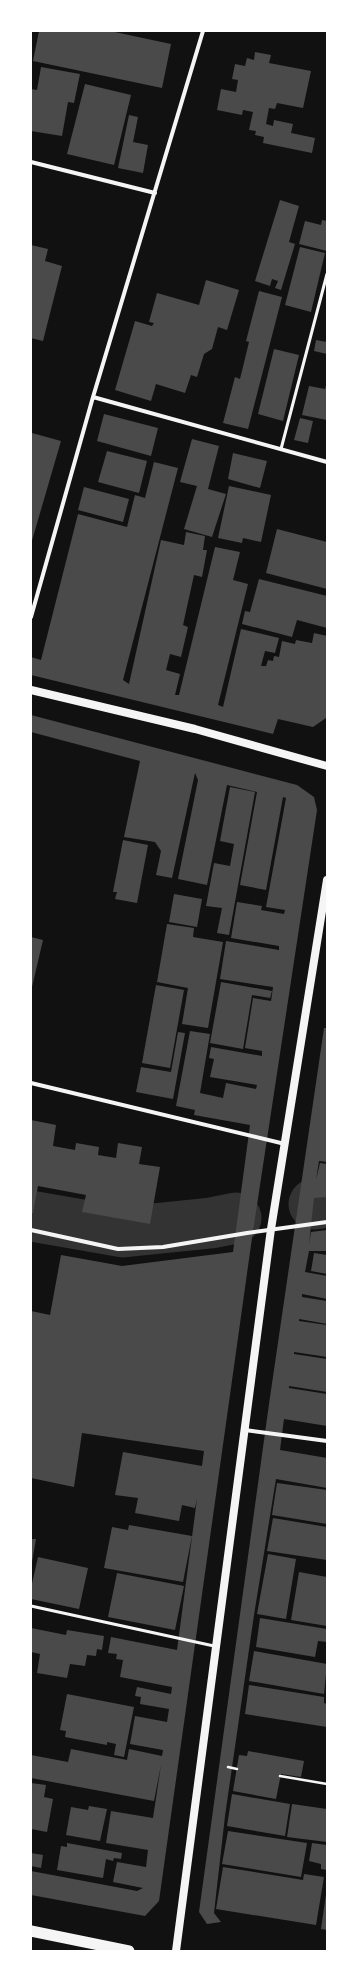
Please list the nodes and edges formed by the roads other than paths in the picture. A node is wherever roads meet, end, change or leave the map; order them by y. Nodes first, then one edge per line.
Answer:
1 (203, 31) edge
2 (31, 162) edge
3 (155, 193) junction
4 (327, 274) edge
5 (93, 397) junction
6 (281, 450) junction
7 (327, 462) edge
8 (31, 617) edge
9 (31, 690) edge
10 (327, 766) edge
11 (327, 880) edge
12 (31, 1083) edge
13 (285, 1144) junction
14 (327, 1222) edge
15 (271, 1229) junction
16 (31, 1230) edge
17 (245, 1430) junction
18 (327, 1441) edge
19 (31, 1606) edge
20 (216, 1646) junction
21 (31, 1931) edge
22 (129, 1951) edge
23 (176, 1951) edge

1 - 3 street
2 - 3 street
3 - 5 street
4 - 6 lane
5 - 6 street
5 - 8 street
6 - 7 street
9 - 10 main road
11 - 13 main road
12 - 13 street
13 - 15 main road
14 - 15 street
15 - 16 street
15 - 17 main road
17 - 18 street
17 - 20 main road
19 - 20 lane
20 - 23 main road
21 - 22 highway

